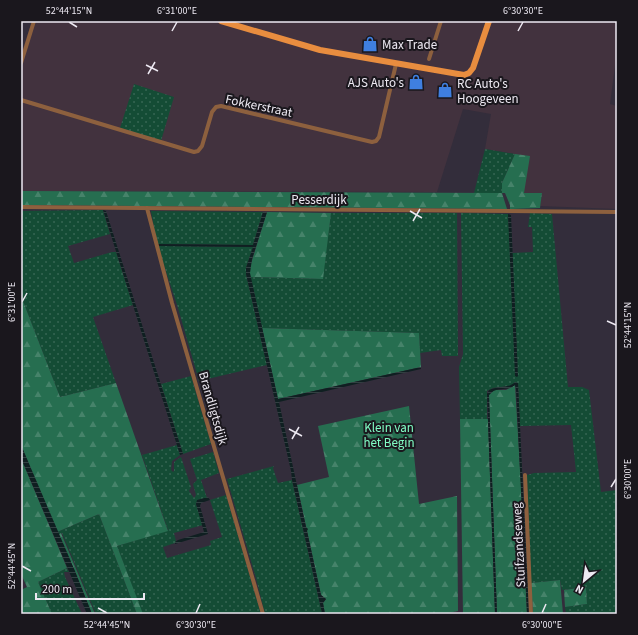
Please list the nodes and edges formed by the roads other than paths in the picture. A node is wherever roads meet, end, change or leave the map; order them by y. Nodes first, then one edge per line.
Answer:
1 (34, 21) edge
2 (221, 21) edge
3 (441, 21) edge
4 (488, 21) edge
5 (429, 59) dead end
6 (21, 63) edge
7 (396, 64) junction
8 (21, 100) edge
9 (21, 207) edge
10 (147, 208) junction
11 (617, 212) edge
12 (525, 475) dead end
13 (263, 614) edge
14 (531, 614) edge

1 - 6 street
2 - 7 main road
3 - 5 street
4 - 7 main road
7 - 8 street, Fokkerstraat
9 - 10 street, Pesserdijk
10 - 11 street, Pesserdijk
10 - 13 street, Brandligtsdijk
12 - 14 street, Stuifzandseweg

